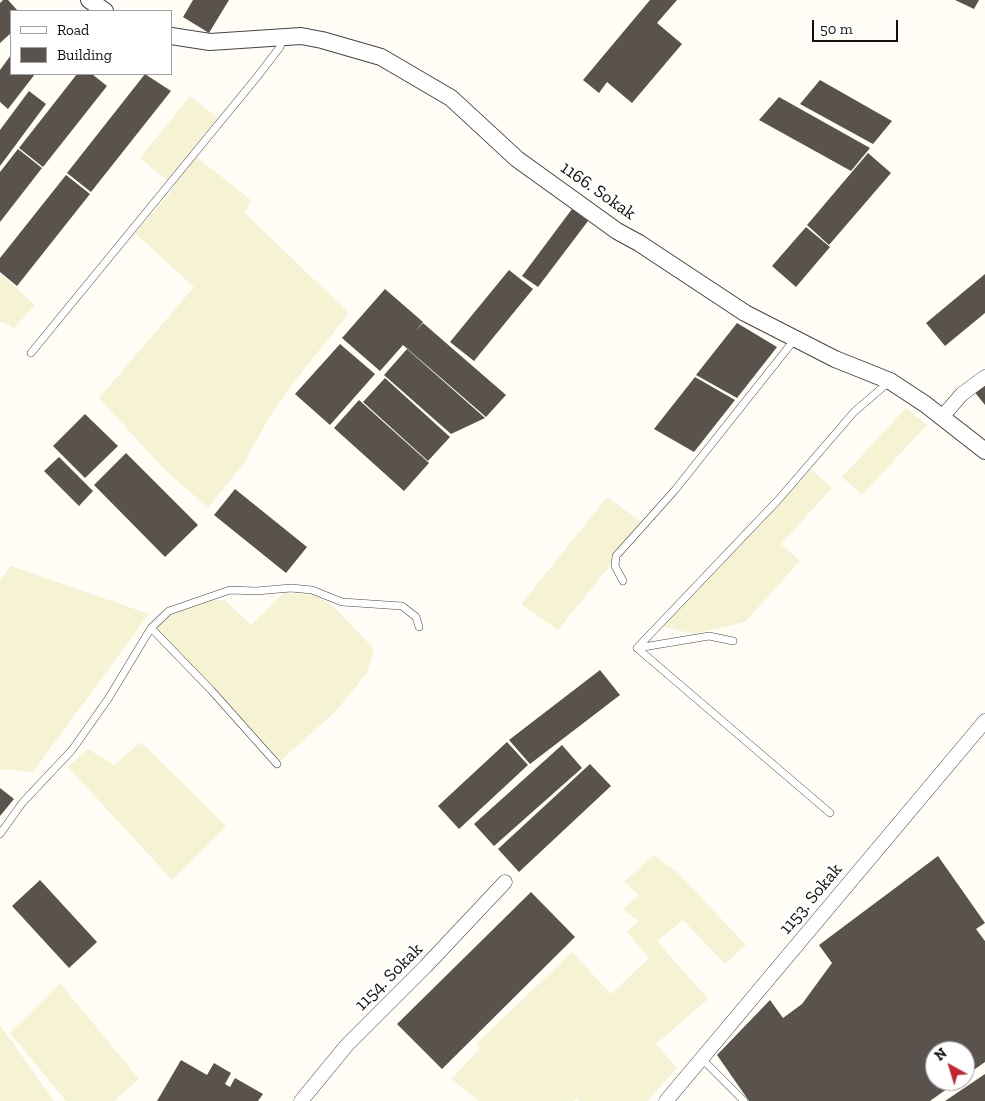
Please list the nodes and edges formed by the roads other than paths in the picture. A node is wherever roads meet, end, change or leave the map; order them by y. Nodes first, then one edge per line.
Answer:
1 (89, 0) edge
2 (104, 10) edge
3 (172, 36) edge
4 (283, 38) junction
5 (795, 339) junction
6 (31, 353) dead end
7 (985, 377) edge
8 (890, 381) junction
9 (942, 417) junction
10 (985, 451) edge
11 (623, 580) dead end
12 (419, 627) dead end
13 (151, 628) junction
14 (733, 641) dead end
15 (637, 648) junction
16 (985, 721) edge
17 (277, 764) dead end
18 (830, 813) dead end
19 (0, 834) edge
20 (505, 882) dead end
21 (701, 1058) junction
22 (302, 1101) edge
23 (666, 1101) edge
24 (744, 1101) edge

1 - 2 street
3 - 4 street, 1166. Sokak
4 - 5 street, 1166. Sokak
4 - 6 lane
5 - 8 street, 1166. Sokak
5 - 11 lane
7 - 9 street
8 - 9 street, 1166. Sokak
8 - 15 lane
9 - 10 street, 1166. Sokak
12 - 13 lane
13 - 17 lane
13 - 19 lane
14 - 15 lane
15 - 18 lane
16 - 21 street, 1153. Sokak
20 - 22 street, 1154. Sokak
21 - 23 street, 1153. Sokak
21 - 24 lane

